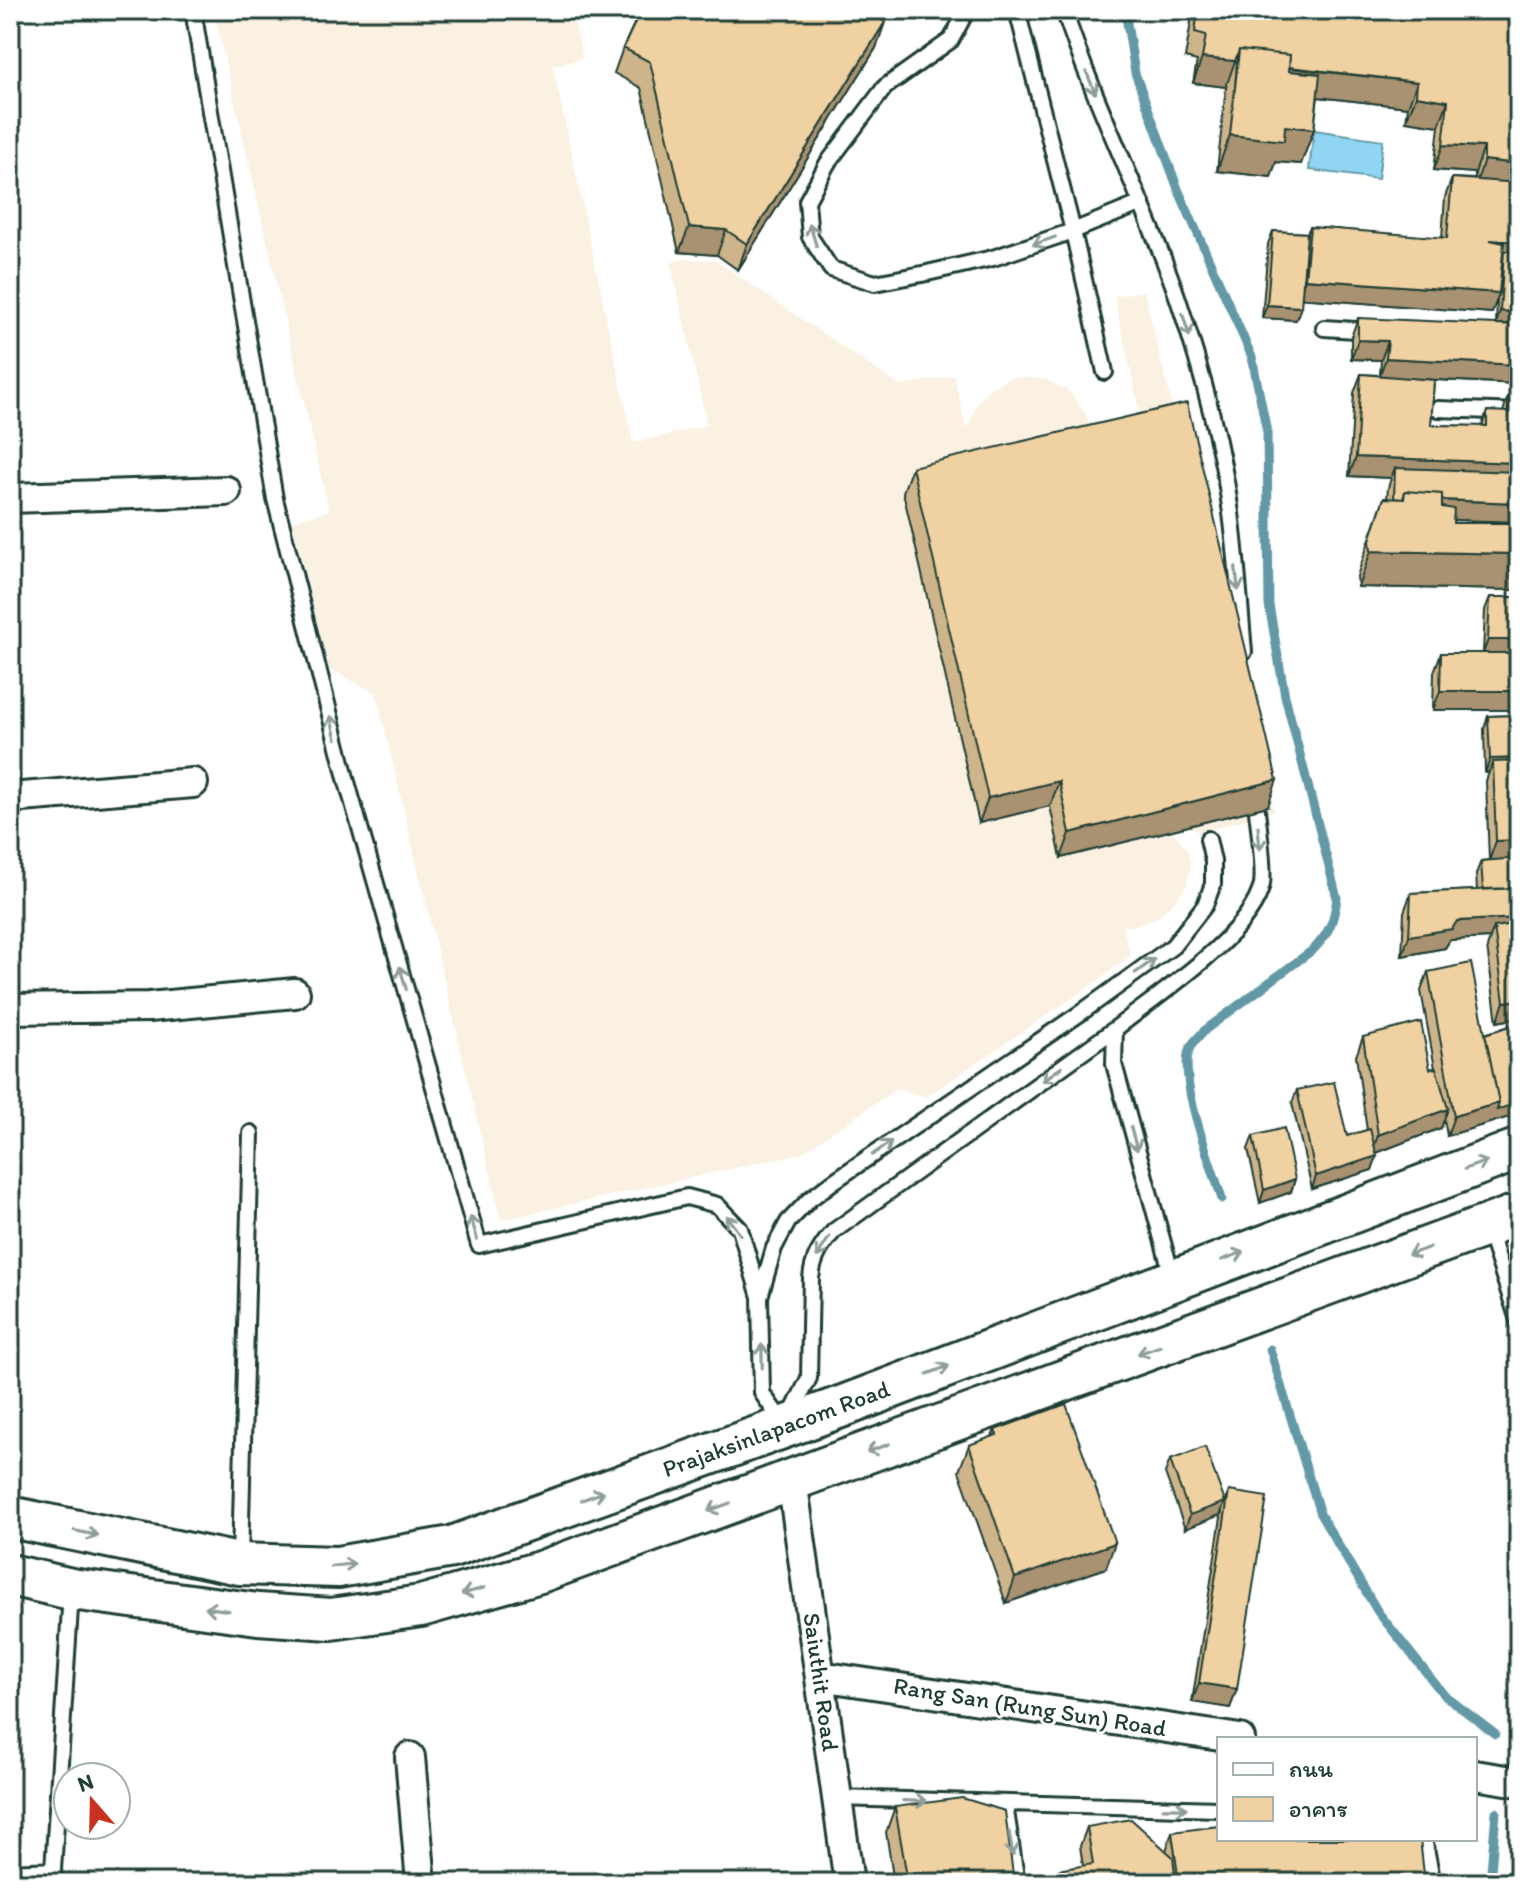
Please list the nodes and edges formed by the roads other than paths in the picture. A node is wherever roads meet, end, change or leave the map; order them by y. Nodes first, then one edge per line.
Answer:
1 (193, 10) edge
2 (967, 10) edge
3 (1017, 10) edge
4 (1064, 10) edge
5 (1142, 203) junction
6 (1073, 231) junction
7 (1324, 328) dead end
8 (1384, 332) edge
9 (1105, 372) dead end
10 (1438, 409) dead end
11 (1519, 412) edge
12 (226, 491) dead end
13 (10, 498) edge
14 (1244, 660) edge
15 (1253, 771) edge
16 (193, 783) dead end
17 (10, 798) edge
18 (1208, 839) dead end
19 (295, 993) dead end
20 (10, 1009) edge
21 (1115, 1029) junction
22 (251, 1133) dead end
23 (1519, 1149) edge
24 (1503, 1220) edge
25 (1173, 1279) junction
26 (760, 1297) junction
27 (1519, 1323) edge
28 (1190, 1335) junction
29 (786, 1427) junction
30 (792, 1480) junction
31 (10, 1517) edge
32 (239, 1564) junction
33 (10, 1575) edge
34 (71, 1589) junction
35 (820, 1676) junction
36 (1227, 1737) edge
37 (410, 1757) dead end
38 (1477, 1775) edge
39 (1519, 1782) edge
40 (837, 1798) junction
41 (1005, 1805) junction
42 (1217, 1809) edge
43 (1424, 1841) edge
44 (10, 1872) edge
45 (54, 1876) edge
46 (421, 1883) edge
47 (849, 1883) edge
48 (1017, 1883) edge
49 (1433, 1883) edge

26 -> 1 lane
6 -> 2 lane
3 - 6 lane
4 -> 5 lane
5 - 6 lane
5 -> 14 lane
6 - 9 lane
7 - 8 lane
10 - 11 lane
12 - 13 street
15 -> 21 lane
16 - 17 street
26 -> 18 lane
19 - 20 street
21 -> 25 lane
21 -> 29 lane
22 - 32 lane
25 -> 23 street, Prajaksinlapacom Road
24 - 27 lane
24 -> 28 street
25 - 28 street
29 -> 25 street, Prajaksinlapacom Road
29 -> 26 lane
28 -> 30 street
29 - 30 street
32 -> 29 street, Prajaksinlapacom Road
30 -> 34 street
30 - 35 street, Saiuthit Road
31 -> 32 street, Prajaksinlapacom Road
33 - 34 street
34 - 45 lane
35 - 36 street, Rang San (Rung Sun) Road
35 - 40 street, Saiuthit Road
37 - 46 street
38 - 39 street
40 -> 41 lane
40 - 47 street, Saiuthit Road
41 -> 42 lane
41 -> 48 lane
43 - 49 lane
44 - 45 lane

